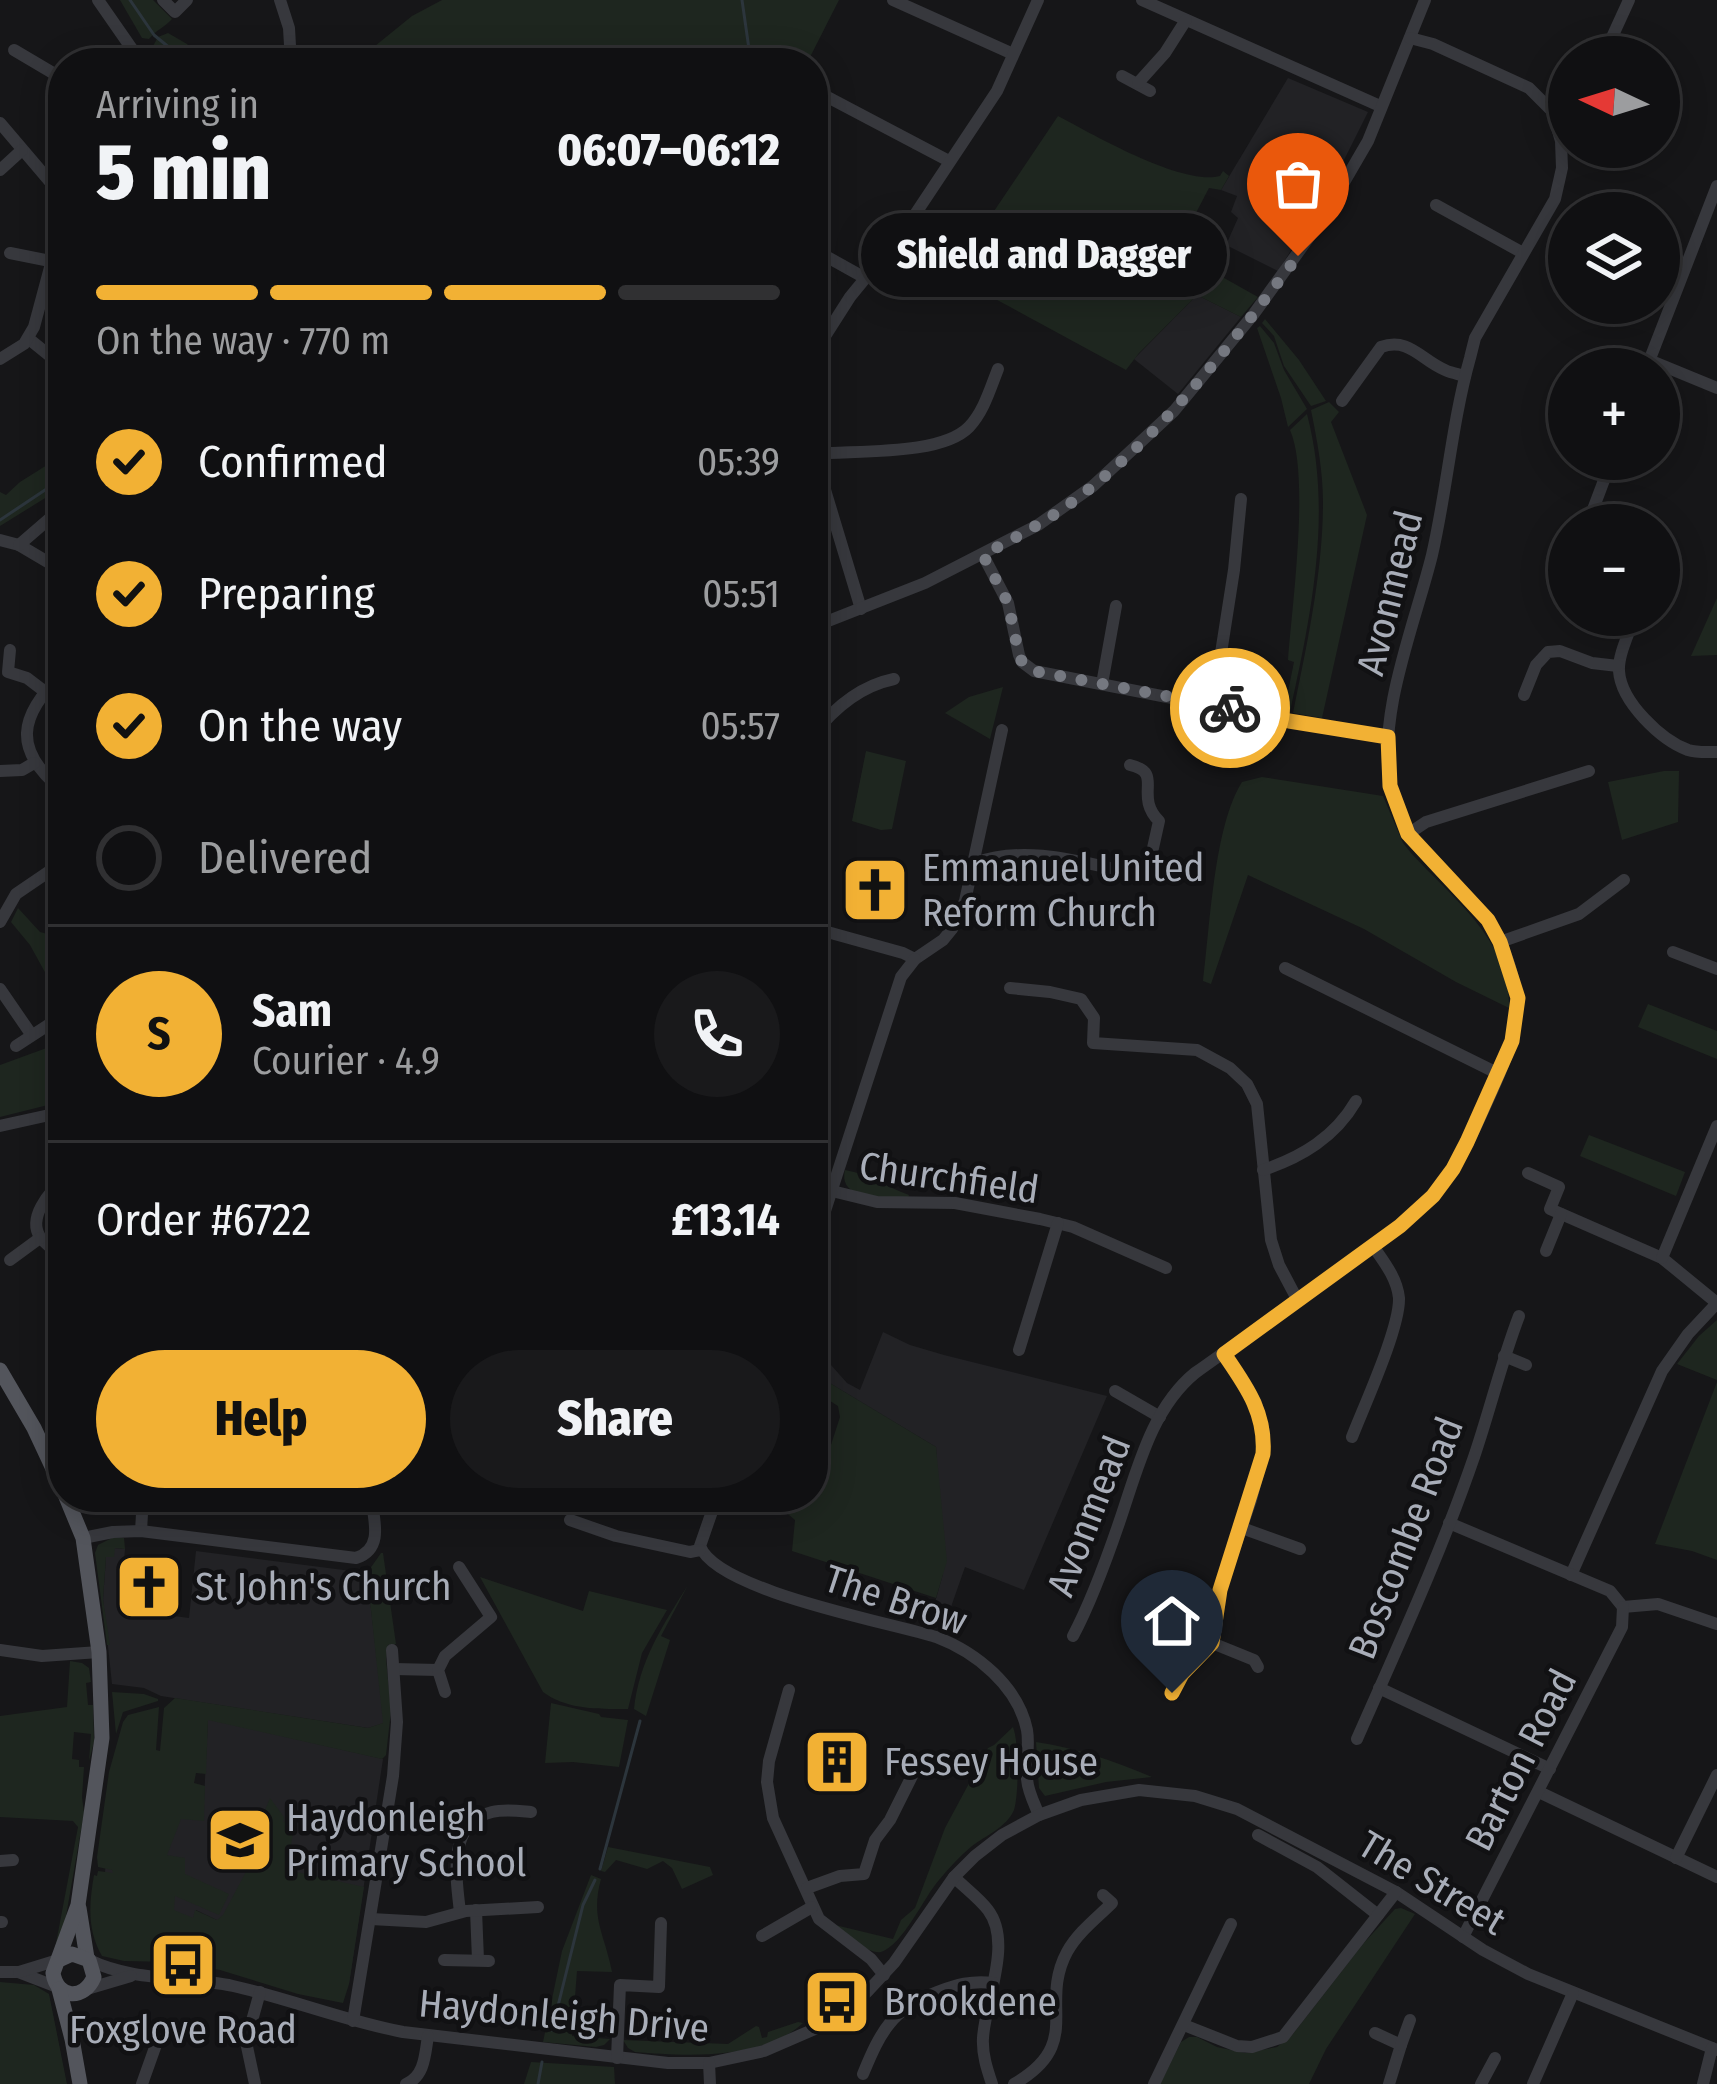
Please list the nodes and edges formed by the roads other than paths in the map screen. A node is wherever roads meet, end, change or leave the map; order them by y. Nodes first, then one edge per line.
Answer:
1 (98, 0) edge
2 (163, 0) edge
3 (187, 0) edge
4 (280, 0) edge
5 (892, 0) edge
6 (1038, 0) edge
7 (1142, 0) edge
8 (1425, 0) edge
9 (1629, 0) edge
10 (1186, 20) junction
11 (1613, 36) edge
12 (1410, 38) junction
13 (131, 48) edge
14 (291, 48) edge
15 (14, 50) dead end
16 (1013, 54) junction
17 (48, 71) edge
18 (1122, 76) dead end
19 (828, 97) edge
20 (1380, 106) junction
21 (1548, 106) edge
22 (0, 123) edge
23 (22, 150) junction
24 (949, 161) junction
25 (1561, 168) edge
26 (0, 170) edge
27 (48, 180) edge
28 (1717, 186) edge
29 (1436, 205) dead end
30 (1523, 253) junction
31 (10, 254) dead end
32 (828, 257) edge
33 (48, 261) edge
34 (48, 270) edge
35 (865, 278) junction
36 (828, 330) edge
37 (28, 339) junction
38 (1655, 348) edge
39 (48, 354) edge
40 (0, 358) edge
41 (998, 369) dead end
42 (1465, 376) junction
43 (1680, 376) edge
44 (1717, 388) edge
45 (1342, 401) dead end
46 (828, 451) edge
47 (1241, 500) dead end
48 (828, 501) edge
49 (829, 504) joint
50 (48, 521) edge
51 (0, 540) edge
52 (19, 545) junction
53 (983, 555) junction
54 (48, 562) edge
55 (1116, 606) dead end
56 (861, 609) junction
57 (828, 621) edge
58 (1628, 636) edge
59 (10, 650) dead end
60 (1618, 667) junction
61 (4, 672) edge
62 (894, 679) dead end
63 (1102, 684) junction
64 (48, 687) edge
65 (44, 691) junction
66 (1524, 695) dead end
67 (1213, 704) junction
68 (828, 719) edge
69 (1002, 730) dead end
70 (1388, 737) junction
71 (1717, 752) edge
72 (34, 763) junction
73 (1130, 765) dead end
74 (0, 771) edge
75 (1589, 771) dead end
76 (48, 780) edge
77 (1408, 834) junction
78 (975, 863) junction
79 (48, 872) edge
80 (1624, 880) dead end
81 (0, 922) edge
82 (828, 932) edge
83 (1500, 942) junction
84 (1673, 952) dead end
85 (915, 959) junction
86 (1285, 968) dead end
87 (1717, 969) edge
88 (0, 988) edge
89 (1010, 988) dead end
90 (48, 1024) edge
91 (31, 1034) junction
92 (16, 1046) dead end
93 (1499, 1074) junction
94 (1356, 1100) dead end
95 (48, 1115) edge
96 (0, 1126) edge
97 (1716, 1127) edge
98 (1263, 1170) junction
99 (1528, 1173) dead end
100 (832, 1191) junction
101 (48, 1197) edge
102 (828, 1203) edge
103 (1561, 1214) junction
104 (1058, 1223) junction
105 (40, 1238) junction
106 (48, 1245) edge
107 (1373, 1246) junction
108 (1546, 1251) dead end
109 (1662, 1258) junction
110 (10, 1260) dead end
111 (1166, 1268) dead end
112 (1297, 1299) junction
113 (1717, 1304) edge
114 (1520, 1316) dead end
115 (1019, 1350) dead end
116 (1224, 1354) junction
117 (1504, 1356) junction
118 (1526, 1365) dead end
119 (0, 1370) edge
120 (1115, 1391) dead end
121 (1160, 1417) junction
122 (1352, 1437) dead end
123 (48, 1457) edge
124 (73, 1512) edge
125 (142, 1512) edge
126 (373, 1512) edge
127 (711, 1512) edge
128 (570, 1520) dead end
129 (1448, 1523) junction
130 (1242, 1528) junction
131 (141, 1531) junction
132 (83, 1538) junction
133 (1300, 1549) dead end
134 (702, 1553) junction
135 (459, 1567) dead end
136 (1571, 1575) junction
137 (1623, 1607) junction
138 (1717, 1624) edge
139 (1073, 1636) dead end
140 (1212, 1643) junction
141 (0, 1650) edge
142 (392, 1651) dead end
143 (99, 1652) junction
144 (1258, 1667) dead end
145 (394, 1669) junction
146 (438, 1670) junction
147 (1379, 1688) junction
148 (789, 1690) dead end
149 (446, 1692) dead end
150 (1172, 1693) dead end
151 (1357, 1738) dead end
152 (1550, 1769) junction
153 (914, 1772) dead end
154 (1717, 1775) edge
155 (1539, 1792) junction
156 (1113, 1793) joint
157 (531, 1812) dead end
158 (1040, 1815) junction
159 (1258, 1835) dead end
160 (1676, 1858) junction
161 (954, 1877) junction
162 (1717, 1877) edge
163 (807, 1888) junction
164 (1396, 1892) junction
165 (1103, 1894) dead end
166 (78, 1905) junction
167 (538, 1907) dead end
168 (812, 1907) junction
169 (476, 1910) junction
170 (460, 1912) junction
171 (1378, 1915) junction
172 (371, 1918) junction
173 (661, 1923) dead end
174 (1231, 1924) dead end
175 (762, 1936) dead end
176 (1463, 1937) junction
177 (87, 1959) junction
178 (58, 1960) junction
179 (444, 1960) dead end
180 (0, 1972) edge
181 (18, 1972) junction
182 (132, 1975) junction
183 (884, 1975) junction
184 (993, 1983) junction
185 (58, 1988) junction
186 (86, 1990) junction
187 (260, 1992) junction
188 (1573, 1993) junction
189 (1410, 2020) dead end
190 (353, 2021) junction
191 (1184, 2025) junction
192 (1375, 2033) dead end
193 (428, 2036) junction
194 (72, 2038) junction
195 (158, 2038) dead end
196 (1401, 2045) junction
197 (1715, 2049) edge
198 (616, 2058) junction
199 (1495, 2058) dead end
200 (709, 2063) junction
201 (862, 2074) dead end
202 (412, 2083) edge
203 (80, 2084) edge
204 (142, 2084) edge
205 (255, 2084) edge
206 (710, 2084) edge
207 (992, 2084) edge
208 (1014, 2084) edge
209 (1154, 2084) edge
210 (1389, 2084) edge
211 (1481, 2084) edge
212 (1533, 2084) edge
213 (1703, 2084) edge

1 - 13 street
2 - 3 street
4 - 14 street
5 - 16 street
6 - 16 street
7 - 10 street
8 - 12 street
9 - 11 street
10 - 18 street
10 - 20 street
12 - 20 street
12 - 21 street, Avonmead
15 - 17 street
16 - 24 street
19 - 24 street
20 - 53 street
22 - 23 street
23 - 26 street
23 - 27 street
24 - 35 street
25 - 30 street, Avonmead
28 - 38 street
29 - 30 street
30 - 42 street, Avonmead
31 - 33 street
32 - 35 street
34 - 37 street
35 - 36 street
37 - 39 street
37 - 40 street
41 - 46 street
42 - 45 street
42 - 70 street, Avonmead
43 - 44 street
47 - 67 street
48 - 49 street
49 - 56 street
50 - 52 street
51 - 52 street
52 - 54 street
53 - 56 street
53 - 63 street
55 - 63 street
56 - 57 street
58 - 60 street
59 - 61 street
60 - 66 street
60 - 71 street
61 - 65 street
62 - 68 street
63 - 67 street
64 - 65 street
65 - 72 street
67 - 70 street
69 - 78 street
70 - 77 street, Avonmead
72 - 74 street
72 - 76 street
73 - 78 street
75 - 77 street
77 - 83 street, Avonmead
78 - 85 street
79 - 81 street
80 - 83 street
82 - 85 street
83 - 93 street, Avonmead
84 - 87 street
85 - 100 street
86 - 93 street
88 - 91 street
89 - 98 street
90 - 91 street
91 - 92 street
93 - 107 street, Avonmead
94 - 98 street
95 - 96 street
97 - 109 street
98 - 112 street
99 - 103 street
100 - 102 street
100 - 104 street, Churchfield
101 - 105 street
103 - 108 street
103 - 109 street
104 - 111 street, Churchfield
104 - 115 street, Churchfield
105 - 106 street
105 - 110 street
107 - 112 street, Avonmead
107 - 122 street
109 - 113 street
112 - 116 street, Avonmead
113 - 136 street
114 - 117 street, Boscombe Road
116 - 121 street, Avonmead
116 - 130 street
117 - 118 street
117 - 129 street, Boscombe Road
119 - 123 main road
120 - 121 street, Avonmead
121 - 139 street, Avonmead
124 - 132 main road
125 - 131 street
126 - 131 street
127 - 134 street
128 - 134 street
129 - 136 street
129 - 147 street, Boscombe Road
130 - 133 street
130 - 140 street
131 - 132 street
132 - 143 main road
134 - 158 street, The Brow
135 - 146 street
136 - 137 street
137 - 138 street
137 - 152 street, Barton Road
140 - 144 street
140 - 150 street
141 - 143 street
142 - 145 street
143 - 166 main road
145 - 146 street
145 - 172 street
146 - 149 street
147 - 151 street, Boscombe Road
147 - 152 street
148 - 163 street
152 - 155 street, Barton Road
153 - 163 street
154 - 160 street
155 - 160 street
155 - 176 street, Barton Road
156 - 158 street, Haydonleigh Drive
156 - 164 street, The Street
157 - 170 street
158 - 161 street, Haydonleigh Drive
159 - 171 street
160 - 162 street
161 - 183 street, Haydonleigh Drive
161 - 184 street
163 - 168 street
164 - 171 street
164 - 176 street, The Street
165 - 208 street
166 - 177 main road
166 - 178 main road
167 - 169 street
168 - 175 street
168 - 183 street
169 - 170 street
169 - 179 street
170 - 172 street
171 - 191 street
172 - 190 street
173 - 198 street
174 - 191 street
176 - 188 street, The Street
177 - 178 main road
177 - 182 street, Haydonleigh Drive
177 - 186 main road
178 - 181 street
178 - 185 main road
180 - 181 street
181 - 185 street
182 - 186 street, Haydonleigh Drive
182 - 187 street, Haydonleigh Drive
183 - 200 street, Haydonleigh Drive
184 - 201 street
184 - 207 street
185 - 186 main road
185 - 194 main road
186 - 194 main road
187 - 190 street, Haydonleigh Drive
187 - 205 street
188 - 197 street, The Street
188 - 212 street
189 - 196 street
190 - 193 street, Haydonleigh Drive
191 - 209 street
192 - 196 street
193 - 198 street, Haydonleigh Drive
193 - 202 street
194 - 203 main road
195 - 204 street
196 - 210 street
197 - 213 street
198 - 200 street, Haydonleigh Drive
199 - 211 street
200 - 206 street

